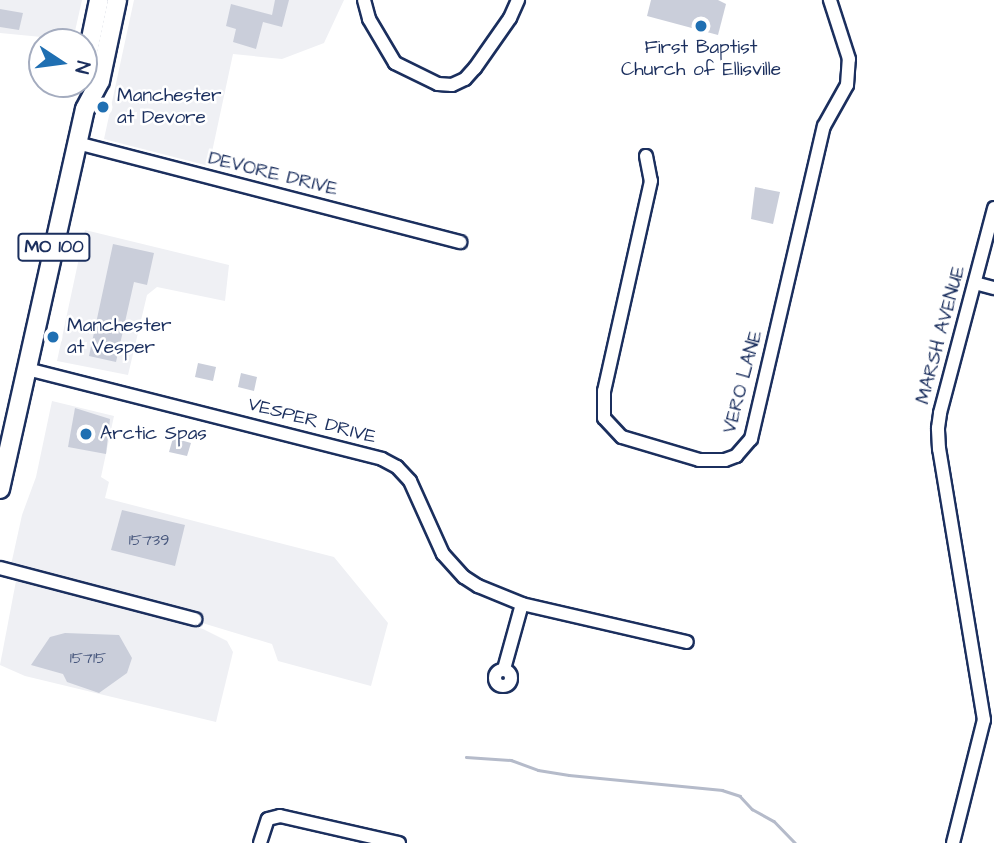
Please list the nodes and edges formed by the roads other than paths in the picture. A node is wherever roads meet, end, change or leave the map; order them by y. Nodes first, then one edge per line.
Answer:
1 (99, 0) edge
2 (109, 0) edge
3 (117, 0) edge
4 (364, 0) edge
5 (518, 0) edge
6 (830, 0) edge
7 (113, 22) junction
8 (93, 28) edge
9 (84, 98) edge
10 (85, 110) junction
11 (77, 144) junction
12 (646, 156) dead end
13 (994, 208) edge
14 (460, 242) dead end
15 (975, 283) junction
16 (994, 288) edge
17 (27, 369) junction
18 (0, 489) edge
19 (0, 568) edge
20 (522, 604) junction
21 (195, 620) dead end
22 (687, 642) dead end
23 (504, 669) dead end
24 (260, 843) edge
25 (396, 843) edge
26 (953, 843) edge

1 - 8 highway
2 - 7 highway
3 - 7 highway, MO 100
4 - 5 street
6 - 12 street, VERO LANE
7 - 10 highway, MO 100
9 - 10 highway, MO 100
10 - 11 highway, MO 100
11 - 14 street, DEVORE DRIVE
11 - 17 highway, MO 100
13 - 15 street, MARSH AVENUE
15 - 16 street
15 - 26 street, MARSH AVENUE
17 - 18 highway, MO 100
17 - 20 street, VESPER DRIVE
19 - 21 street
20 - 22 street, VESPER DRIVE
20 - 23 street
24 - 25 street

